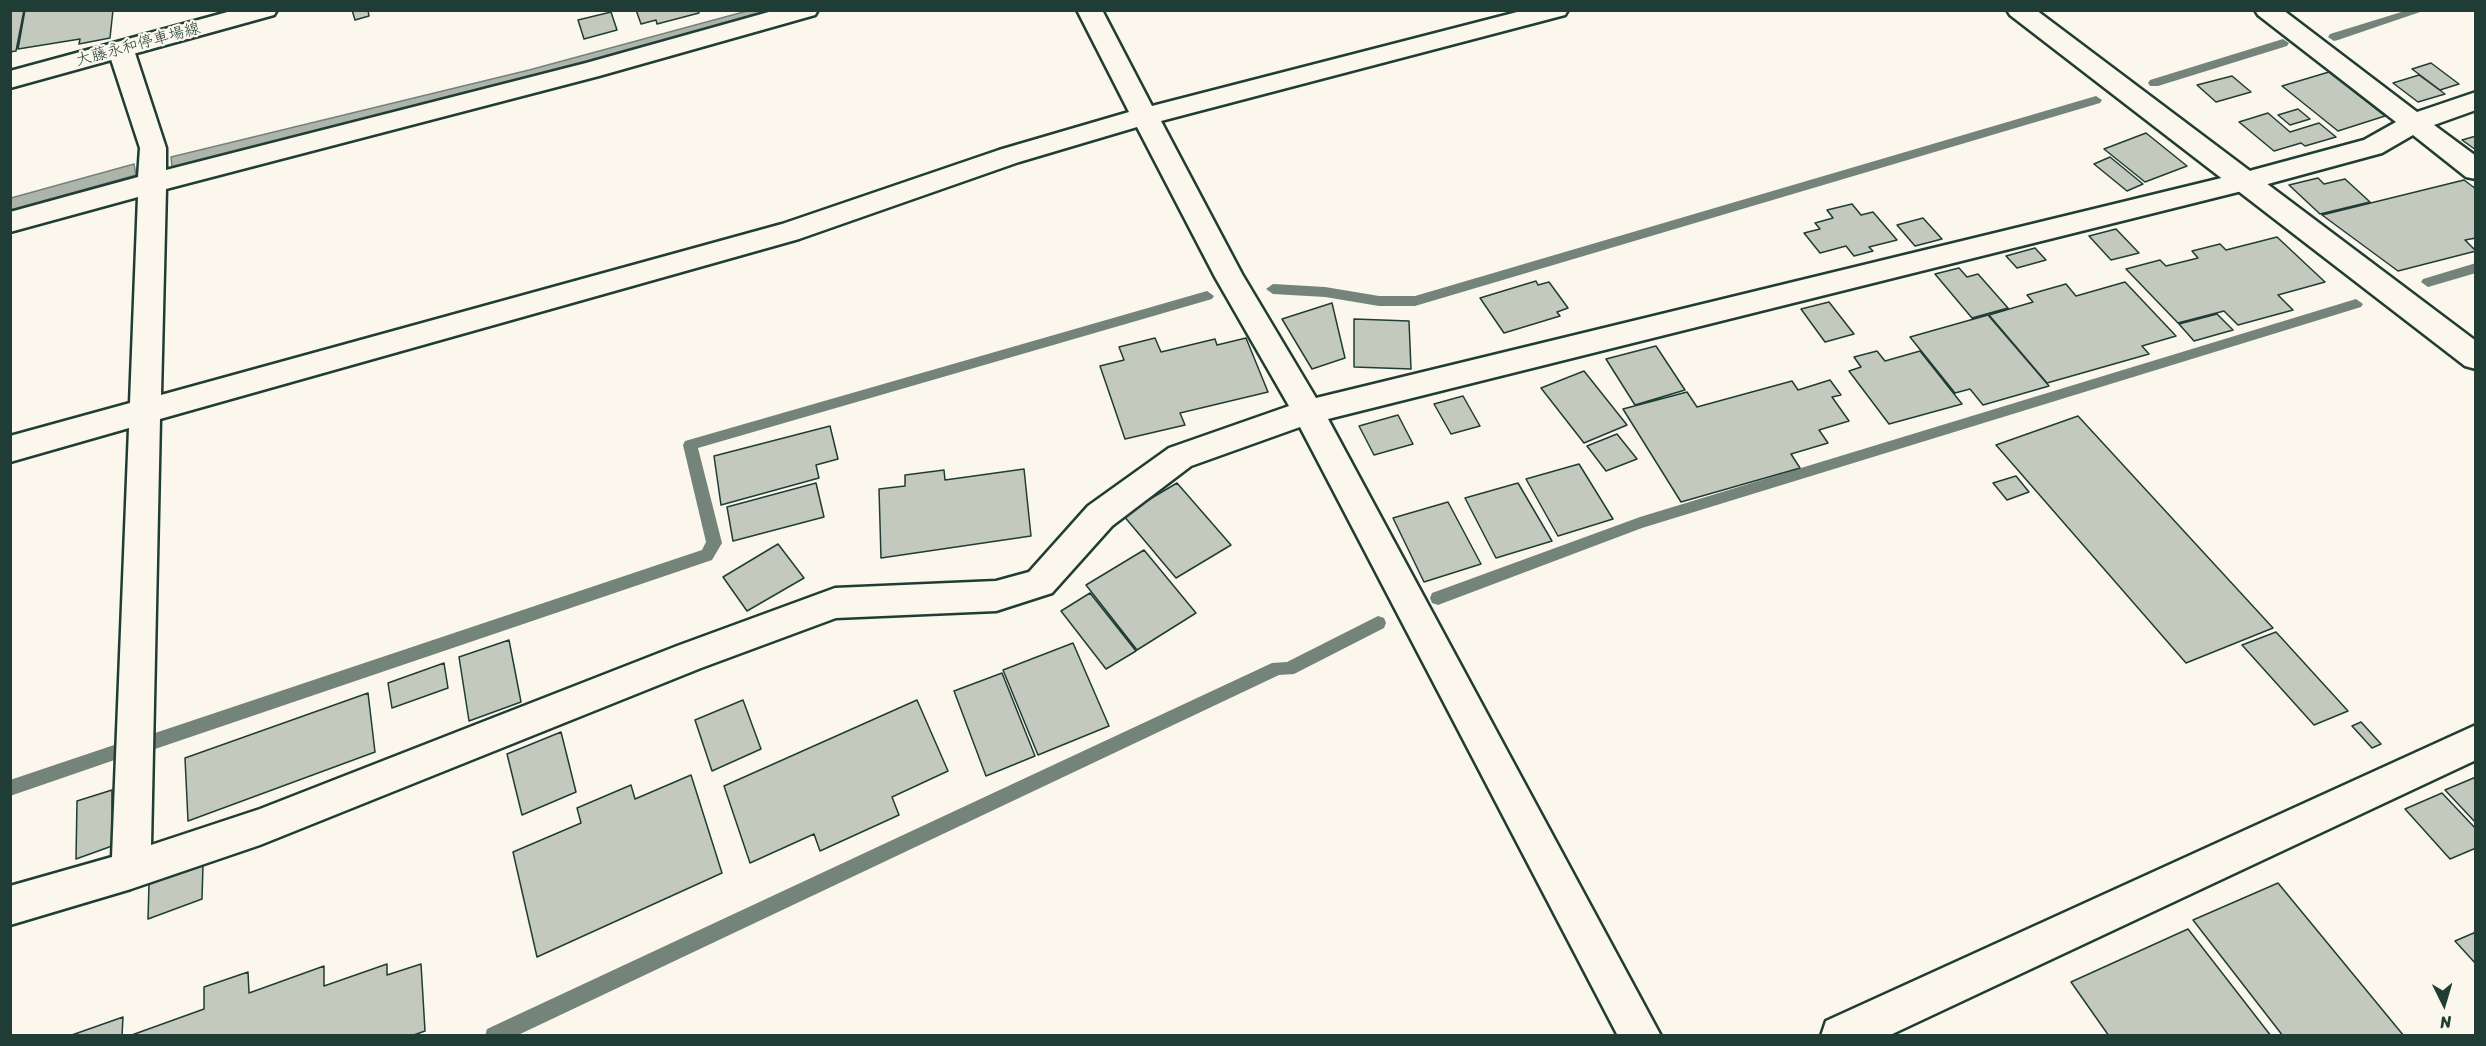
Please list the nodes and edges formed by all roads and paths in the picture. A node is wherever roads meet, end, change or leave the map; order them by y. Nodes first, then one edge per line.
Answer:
1 (265, 10) edge
2 (806, 10) edge
3 (1089, 10) edge
4 (1556, 10) edge
5 (2019, 10) edge
6 (2267, 10) edge
7 (121, 50) junction
8 (10, 80) edge
9 (2475, 100) edge
10 (1146, 116) junction
11 (2415, 122) junction
12 (2475, 170) edge
13 (2242, 182) junction
14 (153, 183) junction
15 (10, 222) edge
16 (2475, 358) edge
17 (147, 411) junction
18 (1308, 412) junction
19 (10, 449) edge
20 (2475, 742) edge
21 (131, 870) junction
22 (10, 906) edge
23 (1641, 1035) edge
24 (1840, 1035) edge

1 - 7 street, 大藤永和停車場線
2 - 14 street
3 - 10 street
4 - 10 street
5 - 13 street
6 - 11 street
7 - 8 street, 大藤永和停車場線
7 - 14 street
9 - 11 street
10 - 17 street
10 - 18 street
11 - 12 street
11 - 13 street
13 - 16 street
13 - 18 street
14 - 15 street
14 - 17 street
17 - 19 street
17 - 21 street
18 - 21 street
18 - 23 street
20 - 24 street
21 - 22 street

